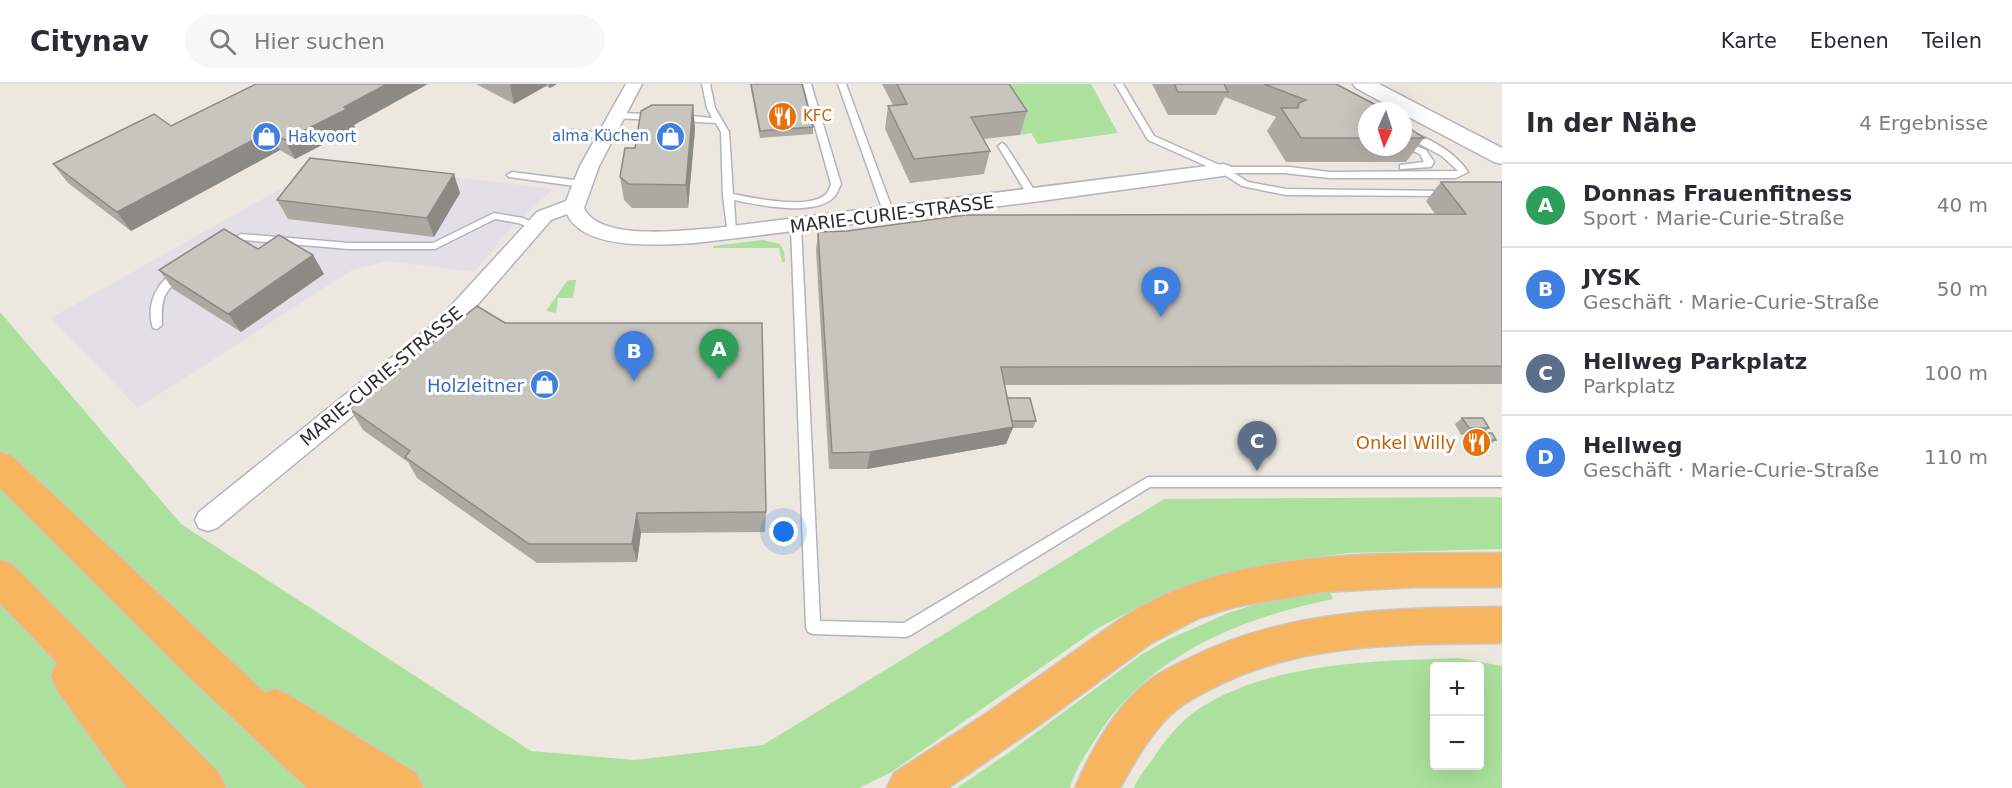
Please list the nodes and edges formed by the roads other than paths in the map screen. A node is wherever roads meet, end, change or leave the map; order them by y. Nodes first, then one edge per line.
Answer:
1 (634, 84) edge
2 (706, 84) edge
3 (807, 84) edge
4 (842, 84) edge
5 (1119, 84) edge
6 (1363, 84) edge
7 (1404, 84) edge
8 (617, 116) junction
9 (661, 118) edge
10 (672, 118) edge
11 (718, 121) junction
12 (571, 133) dead end
13 (1502, 134) edge
14 (607, 136) junction
15 (1412, 137) edge
16 (1002, 146) dead end
17 (1412, 148) edge
18 (1502, 157) edge
19 (1223, 170) junction
20 (1282, 170) junction
21 (512, 175) dead end
22 (582, 184) junction
23 (1458, 193) edge
24 (728, 196) junction
25 (1033, 196) junction
26 (574, 206) junction
27 (889, 214) junction
28 (535, 226) junction
29 (796, 226) junction
30 (731, 233) junction
31 (213, 254) edge
32 (194, 265) edge
33 (157, 325) dead end
34 (0, 466) edge
35 (1502, 482) edge
36 (208, 520) dead end
37 (1502, 570) edge
38 (0, 577) edge
39 (1502, 625) edge
40 (200, 661) junction
41 (153, 788) edge
42 (204, 788) edge
43 (339, 788) edge
44 (401, 788) edge
45 (909, 788) edge
46 (1097, 788) edge

1 - 8 street
2 - 11 lane
3 - 24 lane
4 - 27 lane
5 - 19 lane
6 - 18 street
7 - 13 street
8 - 9 lane
8 - 14 street
10 - 11 lane
11 - 24 lane
12 - 14 lane
14 - 22 street
15 - 20 lane
16 - 25 lane
17 - 20 lane
19 - 20 lane
19 - 23 lane
19 - 25 street, MARIE-CURIE-STRASSE
21 - 22 lane
22 - 26 street
24 - 30 lane
25 - 27 street, MARIE-CURIE-STRASSE
26 - 28 street, MARIE-CURIE-STRASSE
26 - 30 street, MARIE-CURIE-STRASSE
27 - 29 street, MARIE-CURIE-STRASSE
28 - 31 lane
28 - 36 street, MARIE-CURIE-STRASSE
29 - 30 street, MARIE-CURIE-STRASSE
29 - 35 lane
32 - 33 lane
34 - 40 highway
37 - 45 highway
38 - 41 highway
38 - 42 highway
39 - 46 highway
40 - 43 highway
40 - 44 highway

